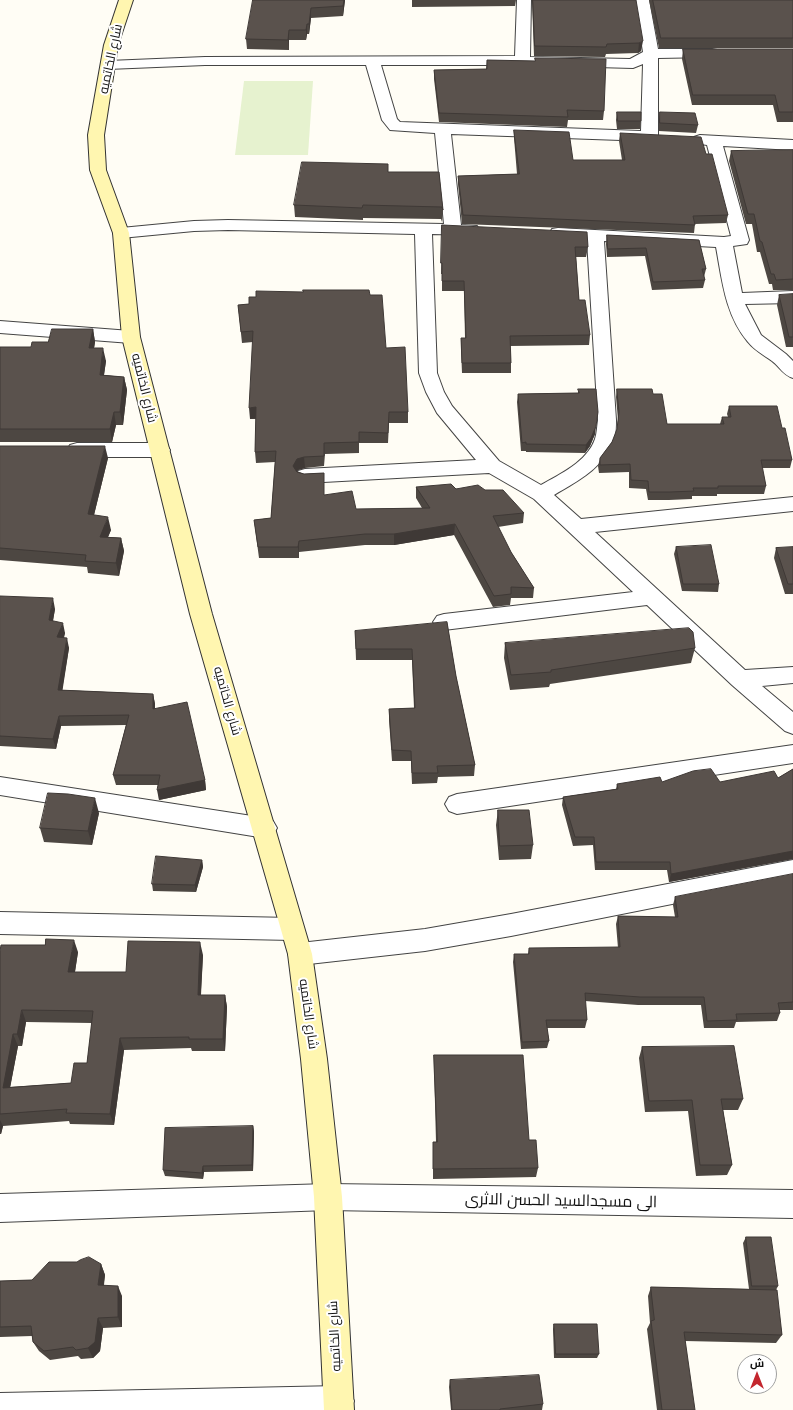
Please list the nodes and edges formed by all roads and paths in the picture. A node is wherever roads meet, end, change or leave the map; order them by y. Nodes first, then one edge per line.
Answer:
1 (126, 0) edge
2 (524, 0) edge
3 (642, 0) edge
4 (726, 53) edge
5 (651, 54) junction
6 (372, 60) junction
7 (522, 61) junction
8 (108, 65) junction
9 (443, 130) junction
10 (687, 139) edge
11 (714, 141) junction
12 (793, 145) edge
13 (422, 228) junction
14 (453, 229) junction
15 (485, 231) edge
16 (121, 233) junction
17 (540, 233) edge
18 (595, 235) junction
19 (724, 242) junction
20 (793, 297) edge
21 (734, 299) junction
22 (0, 327) edge
23 (131, 337) junction
24 (793, 372) edge
25 (56, 450) edge
26 (160, 450) junction
27 (492, 466) junction
28 (305, 476) edge
29 (541, 494) junction
30 (793, 504) edge
31 (577, 527) junction
32 (652, 597) junction
33 (444, 622) edge
34 (793, 675) edge
35 (740, 679) junction
36 (793, 725) edge
37 (793, 754) edge
38 (0, 786) edge
39 (457, 804) dead end
40 (265, 828) junction
41 (793, 870) edge
42 (0, 923) edge
43 (292, 929) junction
44 (300, 954) junction
45 (328, 1197) junction
46 (793, 1204) edge
47 (0, 1208) edge
48 (339, 1406) edge
49 (0, 1408) edge

1 - 8 street, شارع الخاتميه
2 - 7 street
3 - 5 street
4 - 5 street
5 - 7 street
5 - 9 street
6 - 7 street
6 - 8 street
6 - 9 street
8 - 16 street, شارع الخاتميه
9 - 14 street
10 - 11 street
11 - 12 street
11 - 19 street
13 - 14 street
13 - 16 street
13 - 27 street
14 - 15 street
16 - 23 street, شارع الخاتميه
17 - 18 street
18 - 19 street
18 - 29 street
19 - 21 street
20 - 21 street
21 - 24 street
22 - 23 street
23 - 26 street, شارع الخاتميه
25 - 26 street
26 - 40 street, شارع الخاتميه
27 - 28 street
27 - 29 street
29 - 31 street
30 - 31 street
31 - 32 street
32 - 33 street
32 - 35 street
34 - 35 street
35 - 36 street
37 - 39 street
38 - 40 street
40 - 43 street, شارع الخاتميه
41 - 44 street
42 - 43 street
43 - 44 street, شارع الخاتميه
44 - 45 street, شارع الخاتميه
45 - 46 street, الى مسجدالسيد الحسن الاثرى
45 - 47 street, الى مسجدالسيد الحسن الاثرى
45 - 48 street, شارع الخاتميه
48 - 49 street

